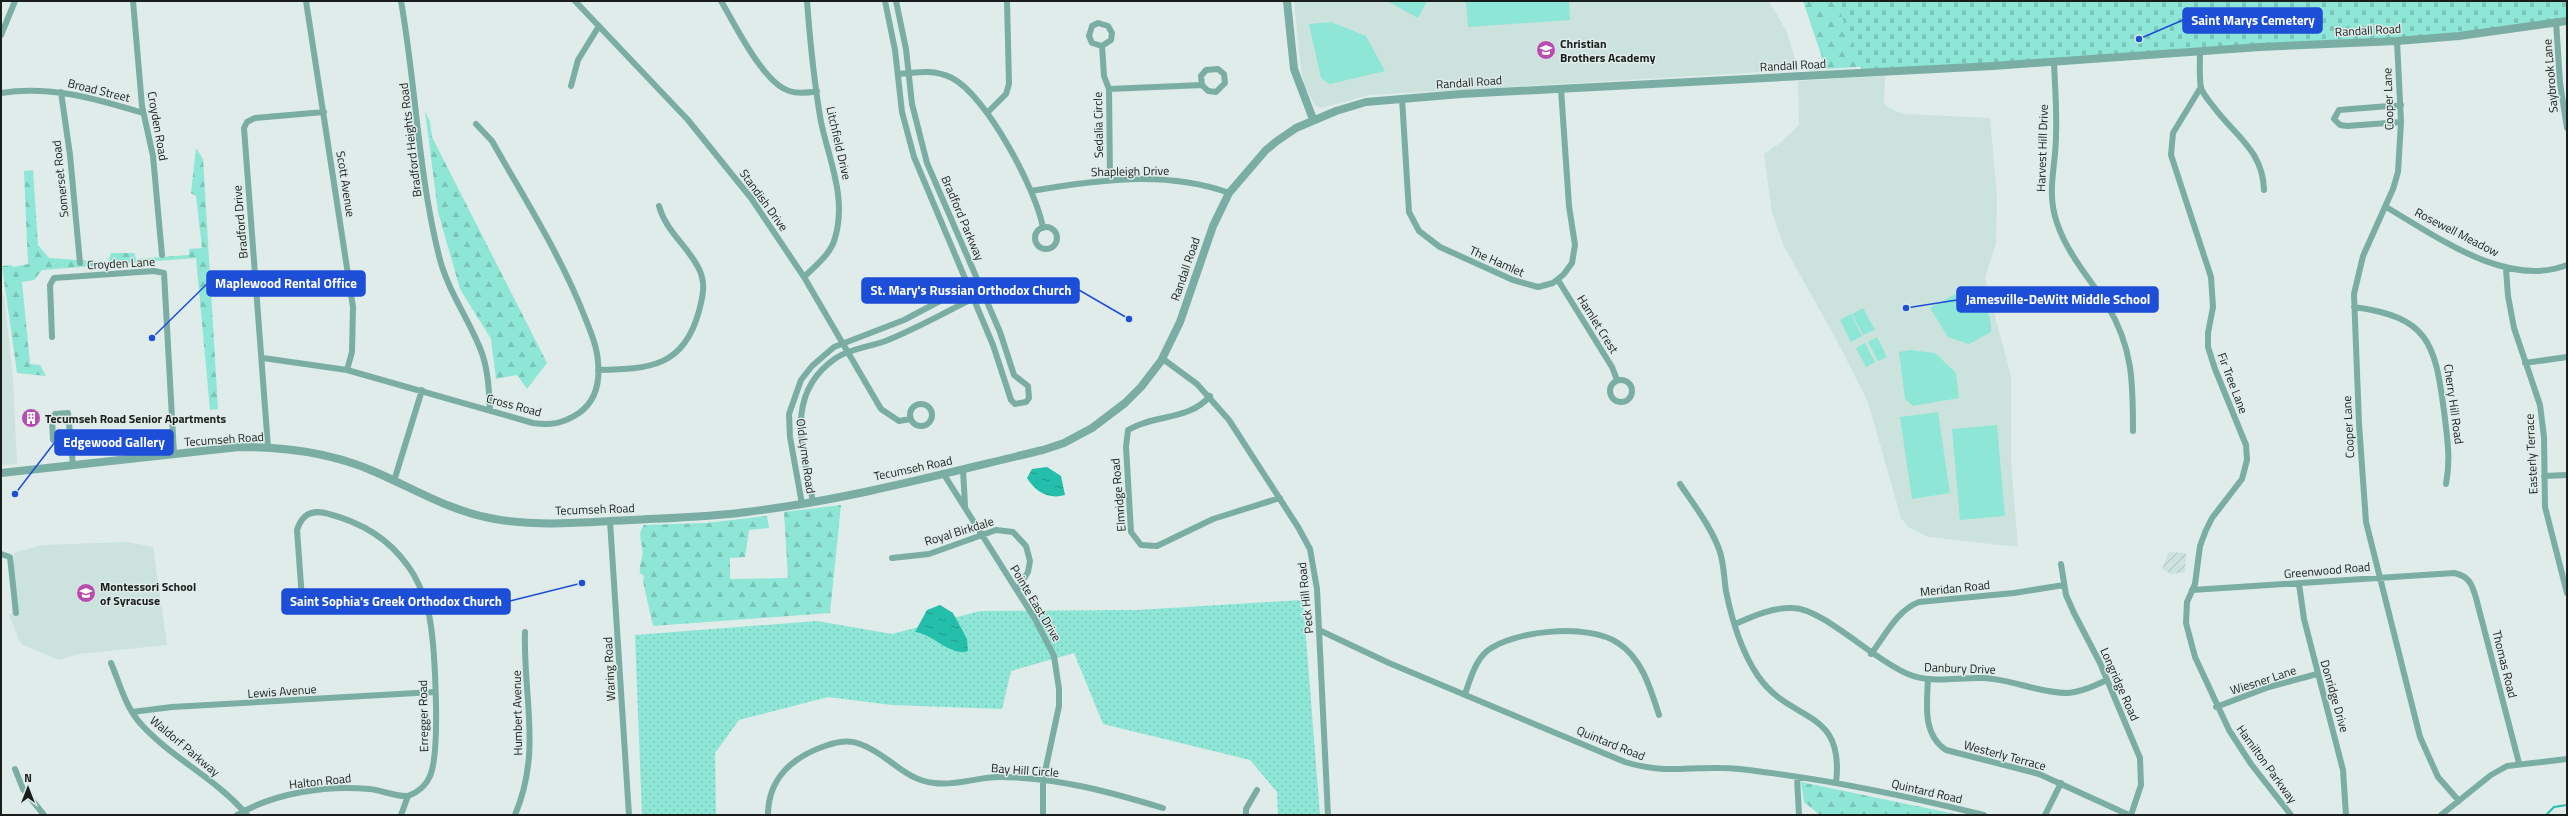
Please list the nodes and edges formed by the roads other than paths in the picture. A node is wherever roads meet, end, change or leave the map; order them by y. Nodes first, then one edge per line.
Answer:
1 (15, 1) edge
2 (133, 1) edge
3 (306, 1) edge
4 (401, 1) edge
5 (575, 1) edge
6 (721, 1) edge
7 (807, 1) edge
8 (885, 1) edge
9 (896, 1) edge
10 (1006, 1) edge
11 (1287, 1) edge
12 (2567, 21) edge
13 (2556, 22) junction
14 (599, 26) junction
15 (1, 35) edge
16 (2397, 41) junction
17 (1102, 46) dead end
18 (2200, 52) junction
19 (2054, 63) junction
20 (909, 73) junction
21 (898, 74) junction
22 (2560, 83) junction
23 (2567, 83) edge
24 (1202, 85) junction
25 (571, 86) dead end
26 (2201, 87) junction
27 (1110, 89) junction
28 (1561, 89) junction
29 (817, 91) junction
30 (61, 92) junction
31 (1, 93) edge
32 (1402, 98) junction
33 (2400, 104) junction
34 (324, 112) junction
35 (143, 113) junction
36 (987, 113) junction
37 (1313, 119) junction
38 (2401, 122) junction
39 (476, 124) dead end
40 (2567, 128) edge
41 (1110, 180) junction
42 (2264, 190) dead end
43 (1031, 191) junction
44 (1229, 192) junction
45 (659, 206) dead end
46 (2386, 207) junction
47 (1043, 228) dead end
48 (162, 255) dead end
49 (80, 263) dead end
50 (2567, 265) edge
51 (2506, 269) junction
52 (804, 278) junction
53 (1558, 280) junction
54 (978, 281) junction
55 (969, 286) junction
56 (983, 293) junction
57 (974, 298) junction
58 (2354, 307) junction
59 (52, 337) dead end
60 (842, 343) junction
61 (848, 352) junction
62 (2567, 357) edge
63 (263, 358) junction
64 (1163, 359) junction
65 (2525, 363) junction
66 (347, 370) junction
67 (598, 370) junction
68 (1617, 380) dead end
69 (422, 390) junction
70 (1210, 396) junction
71 (490, 410) junction
72 (911, 419) dead end
73 (2133, 431) dead end
74 (70, 438) junction
75 (268, 447) junction
76 (174, 454) junction
77 (72, 465) junction
78 (963, 469) junction
79 (1, 473) edge
80 (943, 473) junction
81 (2567, 475) edge
82 (2544, 476) junction
83 (394, 481) junction
84 (1680, 484) dead end
85 (2446, 484) dead end
86 (1280, 498) junction
87 (813, 502) junction
88 (802, 504) junction
89 (965, 506) junction
90 (610, 521) junction
91 (981, 535) junction
92 (1, 554) edge
93 (892, 558) dead end
94 (2061, 564) dead end
95 (2463, 575) joint
96 (2379, 577) junction
97 (2299, 584) junction
98 (2064, 585) junction
99 (1017, 590) junction
100 (2192, 590) junction
101 (2567, 593) edge
102 (426, 603) junction
103 (16, 613) dead end
104 (1735, 624) junction
105 (1320, 630) junction
106 (525, 632) dead end
107 (1871, 654) junction
108 (111, 663) dead end
109 (2317, 674) junction
110 (1928, 679) junction
111 (2107, 680) junction
112 (434, 692) junction
113 (1465, 694) junction
114 (2216, 706) junction
115 (132, 712) junction
116 (1659, 715) dead end
117 (2567, 759) edge
118 (2519, 763) junction
119 (15, 769) dead end
120 (1797, 777) junction
121 (1044, 781) junction
122 (1836, 783) junction
123 (2061, 783) junction
124 (1257, 790) dead end
125 (408, 796) junction
126 (2459, 801) junction
127 (1163, 808) dead end
128 (246, 813) edge
129 (44, 815) edge
130 (237, 815) edge
131 (401, 815) edge
132 (515, 815) edge
133 (629, 815) edge
134 (768, 815) edge
135 (1043, 815) edge
136 (1246, 815) edge
137 (1328, 815) edge
138 (1798, 815) edge
139 (1984, 815) edge
140 (2045, 815) edge
141 (2130, 815) edge
142 (2291, 815) edge
143 (2346, 815) edge
144 (2441, 815) edge

1 - 15 street
2 - 35 street, Croyden Road
3 - 34 street, Scott Avenue
4 - 71 street, Bradford Heights Road
5 - 14 street, Standish Drive
6 - 29 street
7 - 29 street, Litchfield Drive
8 - 21 street, Bradford Parkway
9 - 20 street, Bradford Parkway
10 - 36 street
11 - 37 street
12 - 13 street, Randall Road
13 - 16 street, Randall Road
13 - 22 street, Saybrook Lane
14 - 25 street
14 - 52 street, Standish Drive
16 - 18 street, Randall Road
16 - 33 street, Cooper Lane
17 - 27 street, Sedalia Circle
18 - 19 street, Randall Road
18 - 26 street
19 - 28 street, Randall Road
19 - 73 street, Harvest Hill Drive
20 - 21 street
20 - 36 street
20 - 54 street, Bradford Parkway
21 - 55 street, Bradford Parkway
22 - 23 street
22 - 40 street, Saybrook Lane
24 - 24 street
24 - 27 street
26 - 42 street
26 - 100 street, Fir Tree Lane
27 - 41 street, Sedalia Circle
28 - 32 street, Randall Road
28 - 53 street
29 - 52 street, Litchfield Drive
30 - 31 street, Broad Street
30 - 35 street, Broad Street
30 - 49 street, Somerset Road
32 - 37 street, Randall Road
32 - 53 street, The Hamlet
33 - 38 street, Cooper Lane
33 - 38 street
34 - 63 street, Bradford Drive
34 - 66 street, Scott Avenue
35 - 48 street, Croyden Road
36 - 43 street
37 - 44 street, Randall Road
38 - 46 street, Cooper Lane
39 - 67 street, Cross Road
41 - 43 street, Shapleigh Drive
41 - 44 street, Shapleigh Drive
43 - 47 street
44 - 64 street, Randall Road
45 - 67 street
46 - 51 street, Rosewell Meadow
46 - 58 street, Cooper Lane
50 - 51 street, Rosewell Meadow
51 - 65 street, Easterly Terrace
52 - 60 street, Standish Drive
53 - 68 street, Hamlet Crest
54 - 55 street, Old Lyme Road
54 - 56 street, Bradford Parkway
55 - 57 street, Bradford Parkway
55 - 60 street, Old Lyme Road
56 - 57 street, Old Lyme Road
56 - 57 street, Bradford Parkway
57 - 61 street, Old Lyme Road
58 - 85 street, Cherry Hill Road
58 - 96 street, Cooper Lane
59 - 76 street, Croyden Lane
60 - 61 street, Standish Drive
60 - 88 street, Old Lyme Road
61 - 72 street, Standish Drive
61 - 87 street, Old Lyme Road
62 - 65 street
63 - 66 street, Cross Road
63 - 75 street, Bradford Drive
64 - 70 street, Peck Hill Road
64 - 78 street, Tecumseh Road
65 - 82 street, Easterly Terrace
66 - 69 street, Cross Road
67 - 71 street, Cross Road
69 - 71 street, Cross Road
69 - 83 street
70 - 86 street, Peck Hill Road
70 - 86 street, Elmridge Road
74 - 74 street
74 - 77 street
75 - 76 street, Tecumseh Road
75 - 83 street, Tecumseh Road
76 - 77 street, Tecumseh Road
77 - 79 street, Tecumseh Road
78 - 80 street, Tecumseh Road
78 - 89 street, Pointe East Drive
80 - 87 street, Tecumseh Road
80 - 89 street, Pointe East Drive
81 - 82 street
82 - 101 street, Easterly Terrace
83 - 90 street, Tecumseh Road
84 - 104 street
86 - 105 street, Peck Hill Road
87 - 88 street, Tecumseh Road
88 - 90 street, Tecumseh Road
89 - 91 street, Pointe East Drive
90 - 133 street, Waring Road
91 - 93 street, Royal Birkdale
91 - 99 street, Pointe East Drive
91 - 99 street, Royal Birkdale
92 - 103 street
94 - 98 street, Longridge Road
95 - 96 street, Greenwood Road
95 - 118 street, Thomas Road
96 - 97 street, Greenwood Road
96 - 126 street, Cooper Lane
97 - 100 street, Greenwood Road
97 - 109 street, Donridge Drive
98 - 107 street, Meridan Road
98 - 111 street, Longridge Road
99 - 121 street, Pointe East Drive
100 - 114 street, Hamilton Parkway
102 - 102 street, Erregger Road
102 - 112 street, Erregger Road
104 - 107 street, Danbury Drive
104 - 122 street
105 - 113 street, Quintard Road
105 - 137 street, Peck Hill Road
106 - 132 street, Humbert Avenue
107 - 110 street, Danbury Drive
108 - 115 street, Waldorf Parkway
109 - 114 street, Wiesner Lane
109 - 143 street, Donridge Drive
110 - 111 street, Danbury Drive
110 - 123 street, Westerly Terrace
111 - 141 street, Longridge Road
112 - 115 street, Lewis Avenue
112 - 125 street, Erregger Road
113 - 116 street
113 - 120 street, Quintard Road
114 - 142 street, Hamilton Parkway
115 - 128 street, Waldorf Parkway
117 - 118 street
118 - 126 street
119 - 129 street
120 - 122 street, Quintard Road
120 - 138 street
121 - 127 street, Bay Hill Circle
121 - 134 street, Bay Hill Circle
121 - 135 street, Pointe East Drive
122 - 139 street, Quintard Road
123 - 140 street
123 - 141 street, Westerly Terrace
124 - 136 street
125 - 128 street, Halton Road
125 - 131 street
126 - 144 street
128 - 130 street, Halton Road

